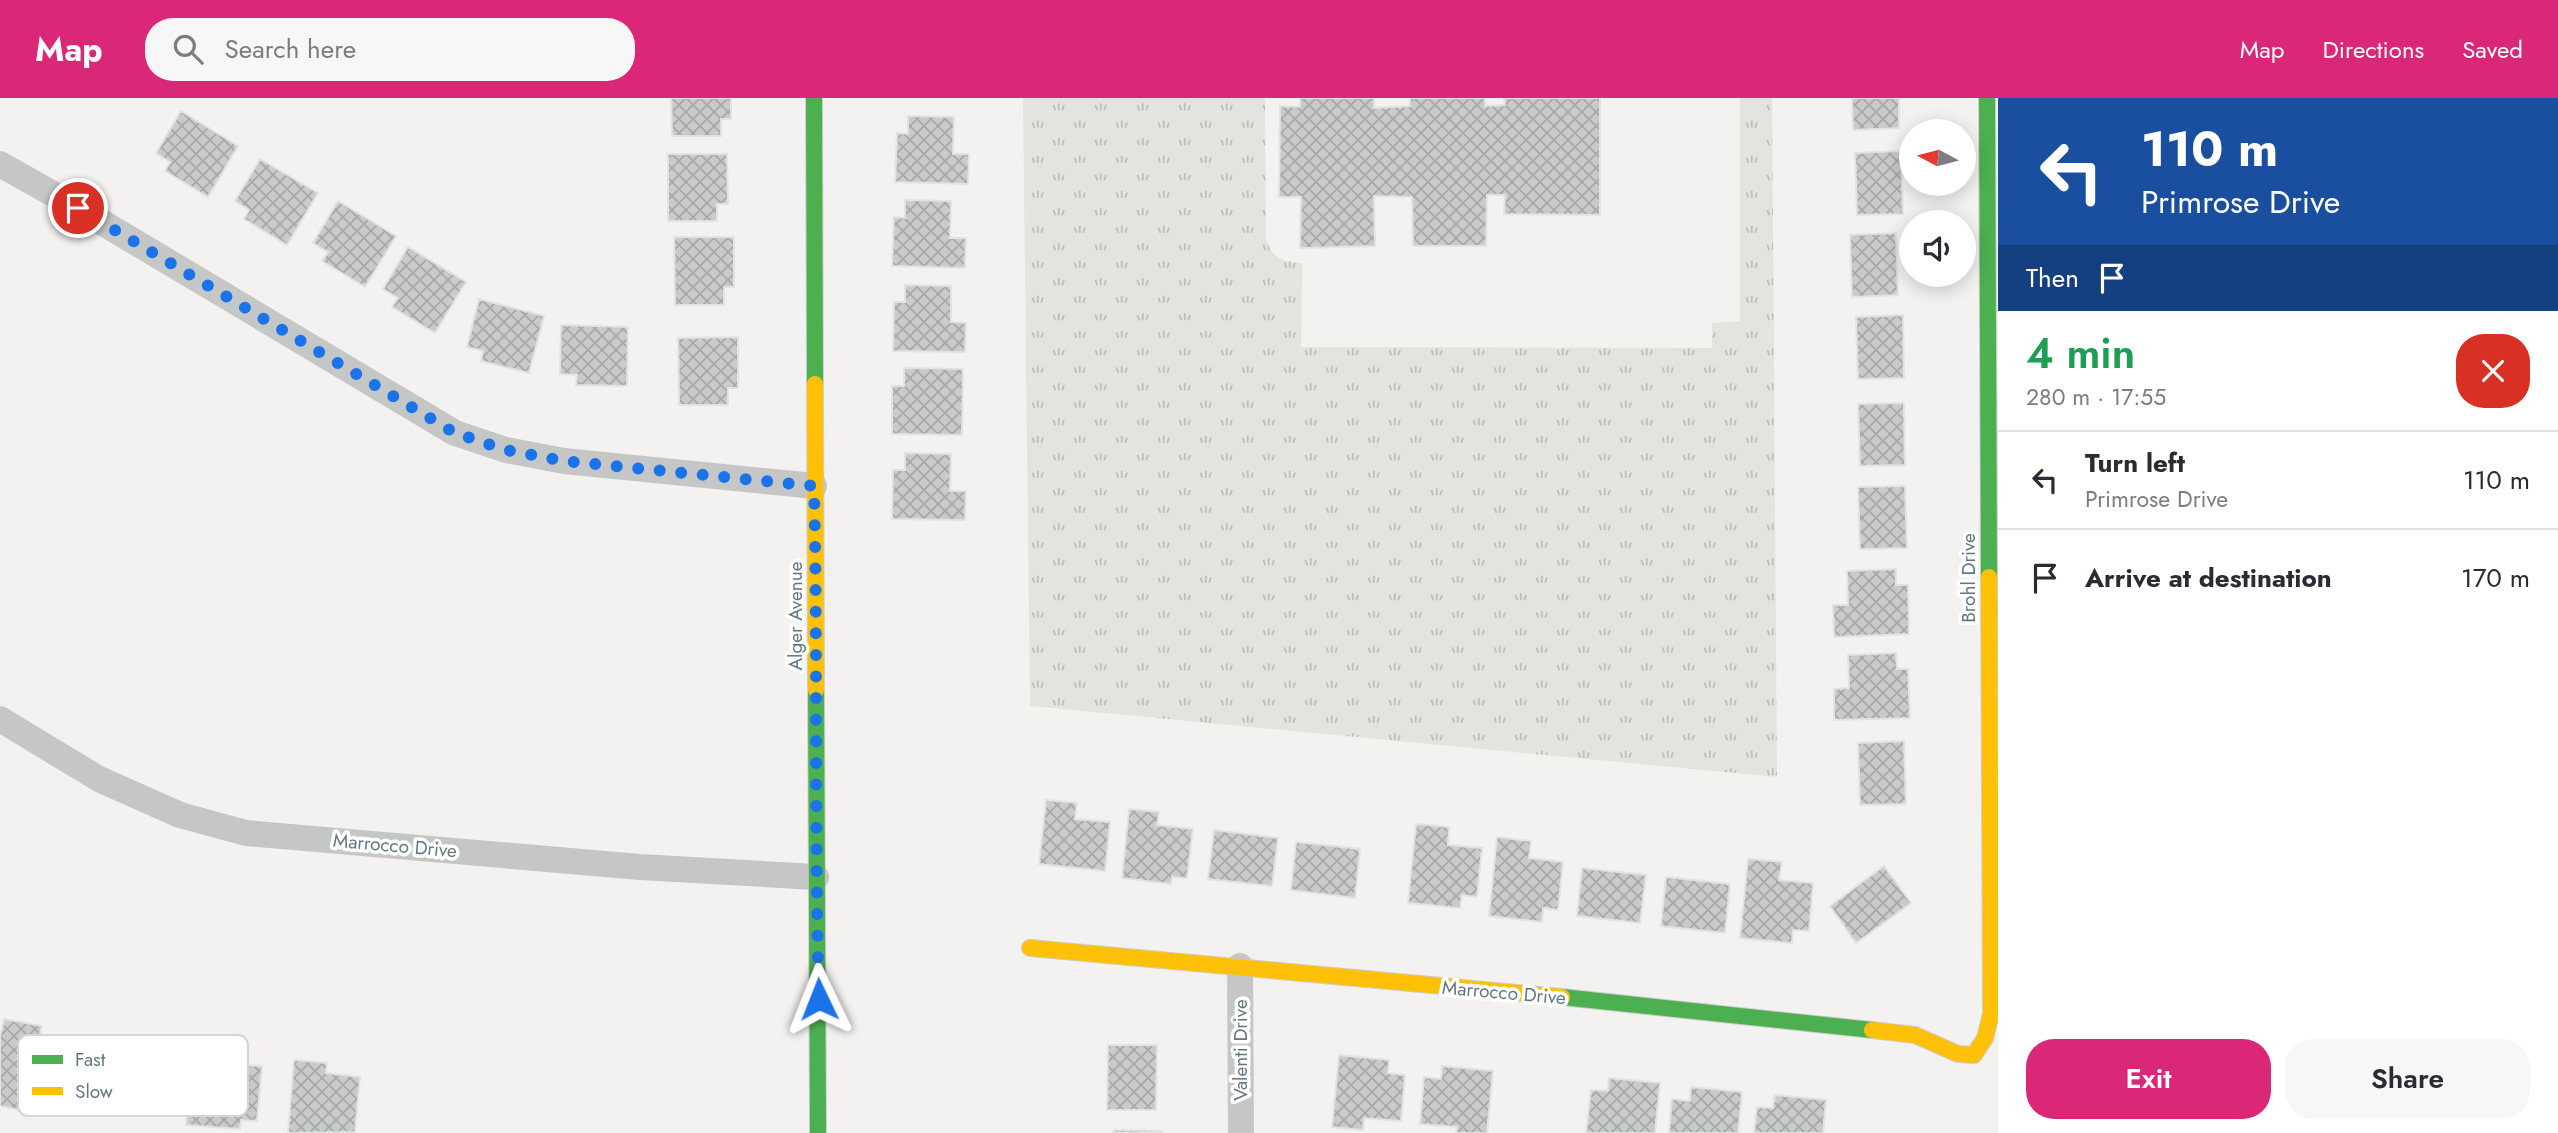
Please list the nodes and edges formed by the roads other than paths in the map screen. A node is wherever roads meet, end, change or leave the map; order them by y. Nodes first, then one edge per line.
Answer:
1 (814, 98) edge
2 (1987, 98) edge
3 (0, 164) edge
4 (814, 486) junction
5 (0, 719) edge
6 (816, 877) junction
7 (1030, 948) dead end
8 (1240, 966) junction
9 (1974, 1055) joint
10 (818, 1133) edge
11 (1241, 1133) edge

1 - 4 street, Alger Avenue
2 - 9 street, Brohl Drive
3 - 4 street
4 - 6 street, Alger Avenue
5 - 6 street, Marrocco Drive
6 - 10 street, Alger Avenue
7 - 8 street, Marrocco Drive
8 - 9 street, Marrocco Drive
8 - 11 street, Valenti Drive

